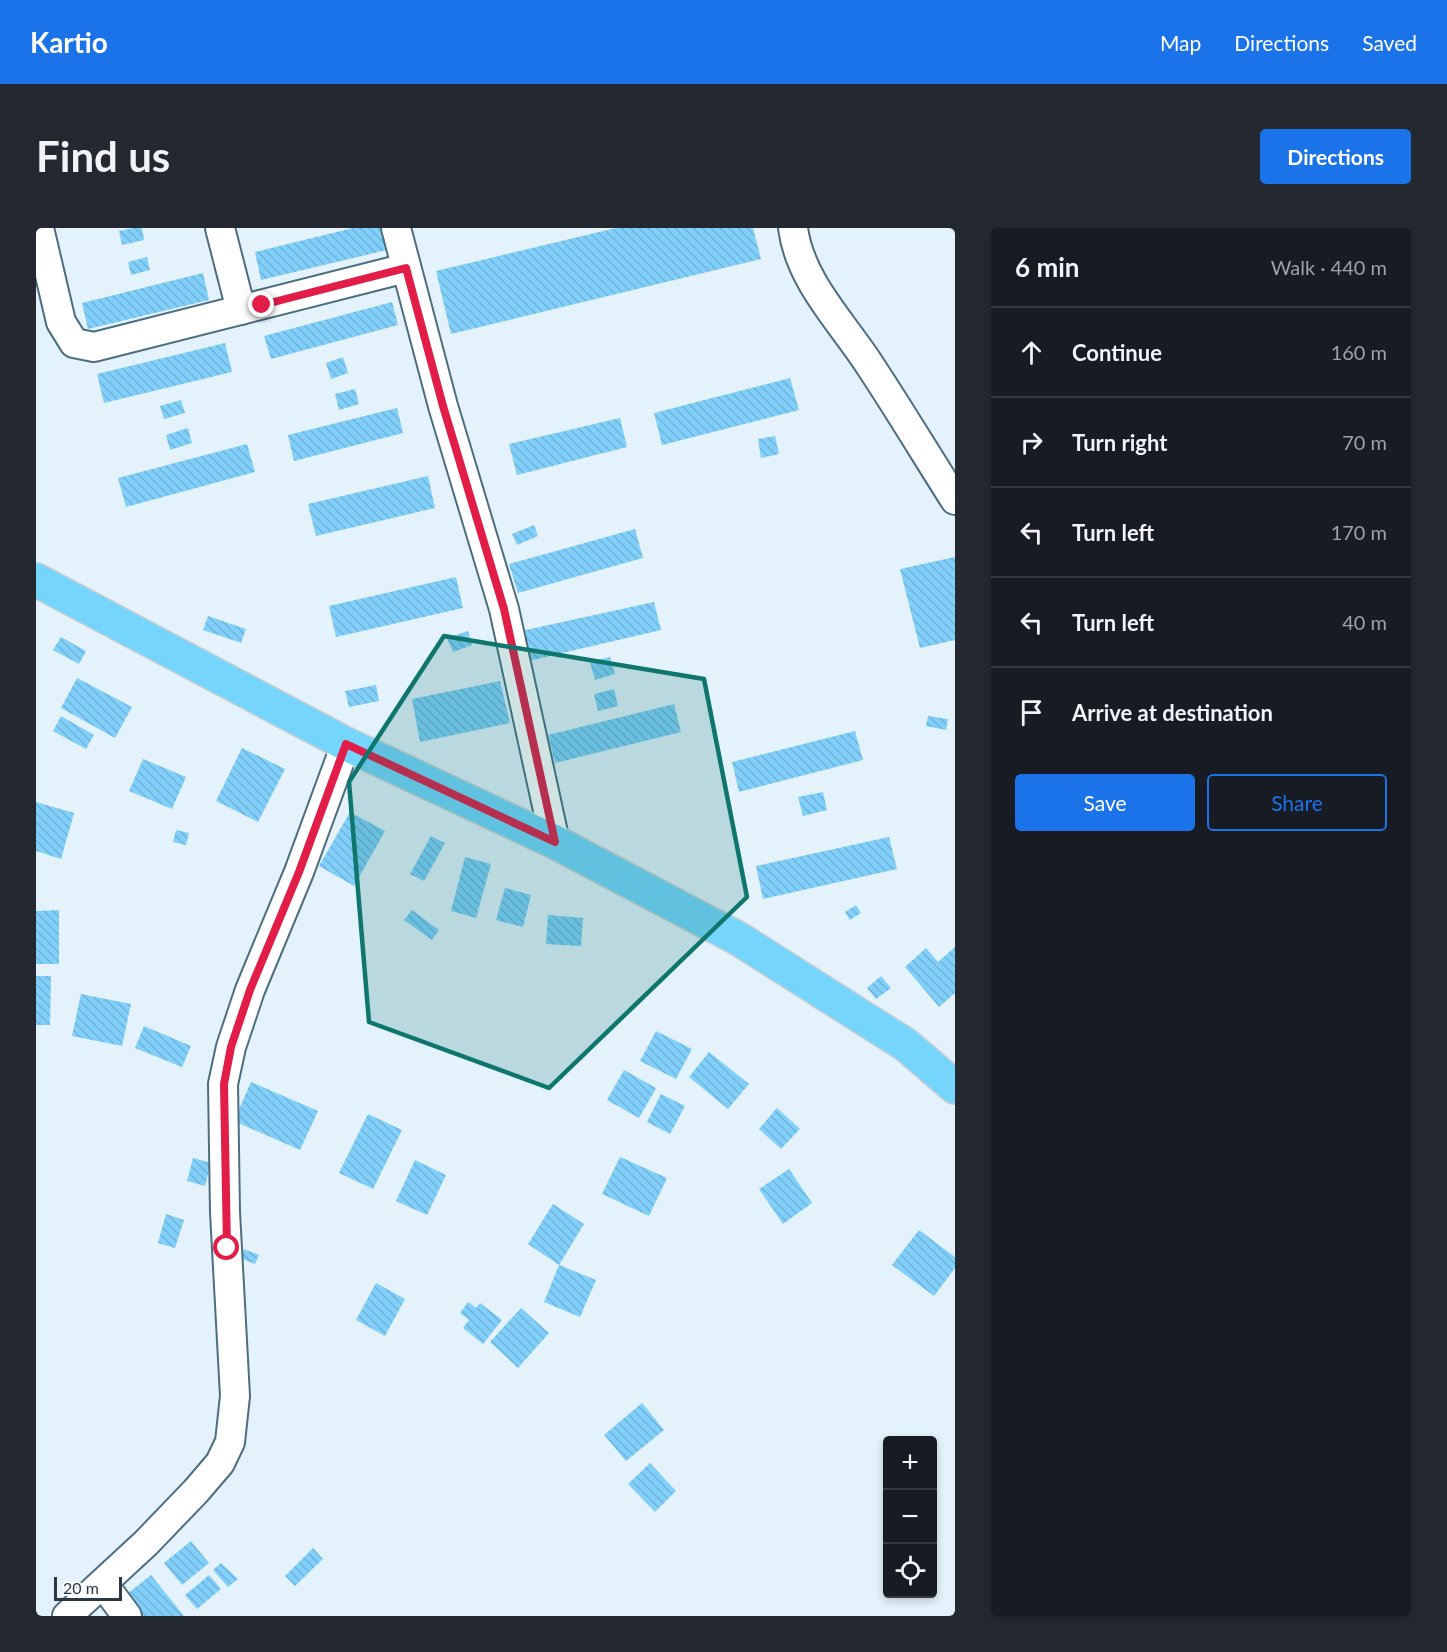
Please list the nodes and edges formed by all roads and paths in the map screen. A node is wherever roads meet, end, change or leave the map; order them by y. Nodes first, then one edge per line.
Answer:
1 (39, 228) edge
2 (220, 228) edge
3 (396, 228) edge
4 (793, 228) edge
5 (406, 268) junction
6 (242, 310) junction
7 (955, 500) edge
8 (36, 580) edge
9 (346, 744) junction
10 (555, 842) junction
11 (955, 1087) edge
12 (103, 1584) junction
13 (67, 1616) edge
14 (127, 1616) edge

1 - 6 street
2 - 6 street
3 - 5 street
4 - 7 street
5 - 6 street
5 - 10 street
8 - 9 main road
9 - 10 main road
9 - 12 street
10 - 11 main road
12 - 13 street
12 - 14 street

